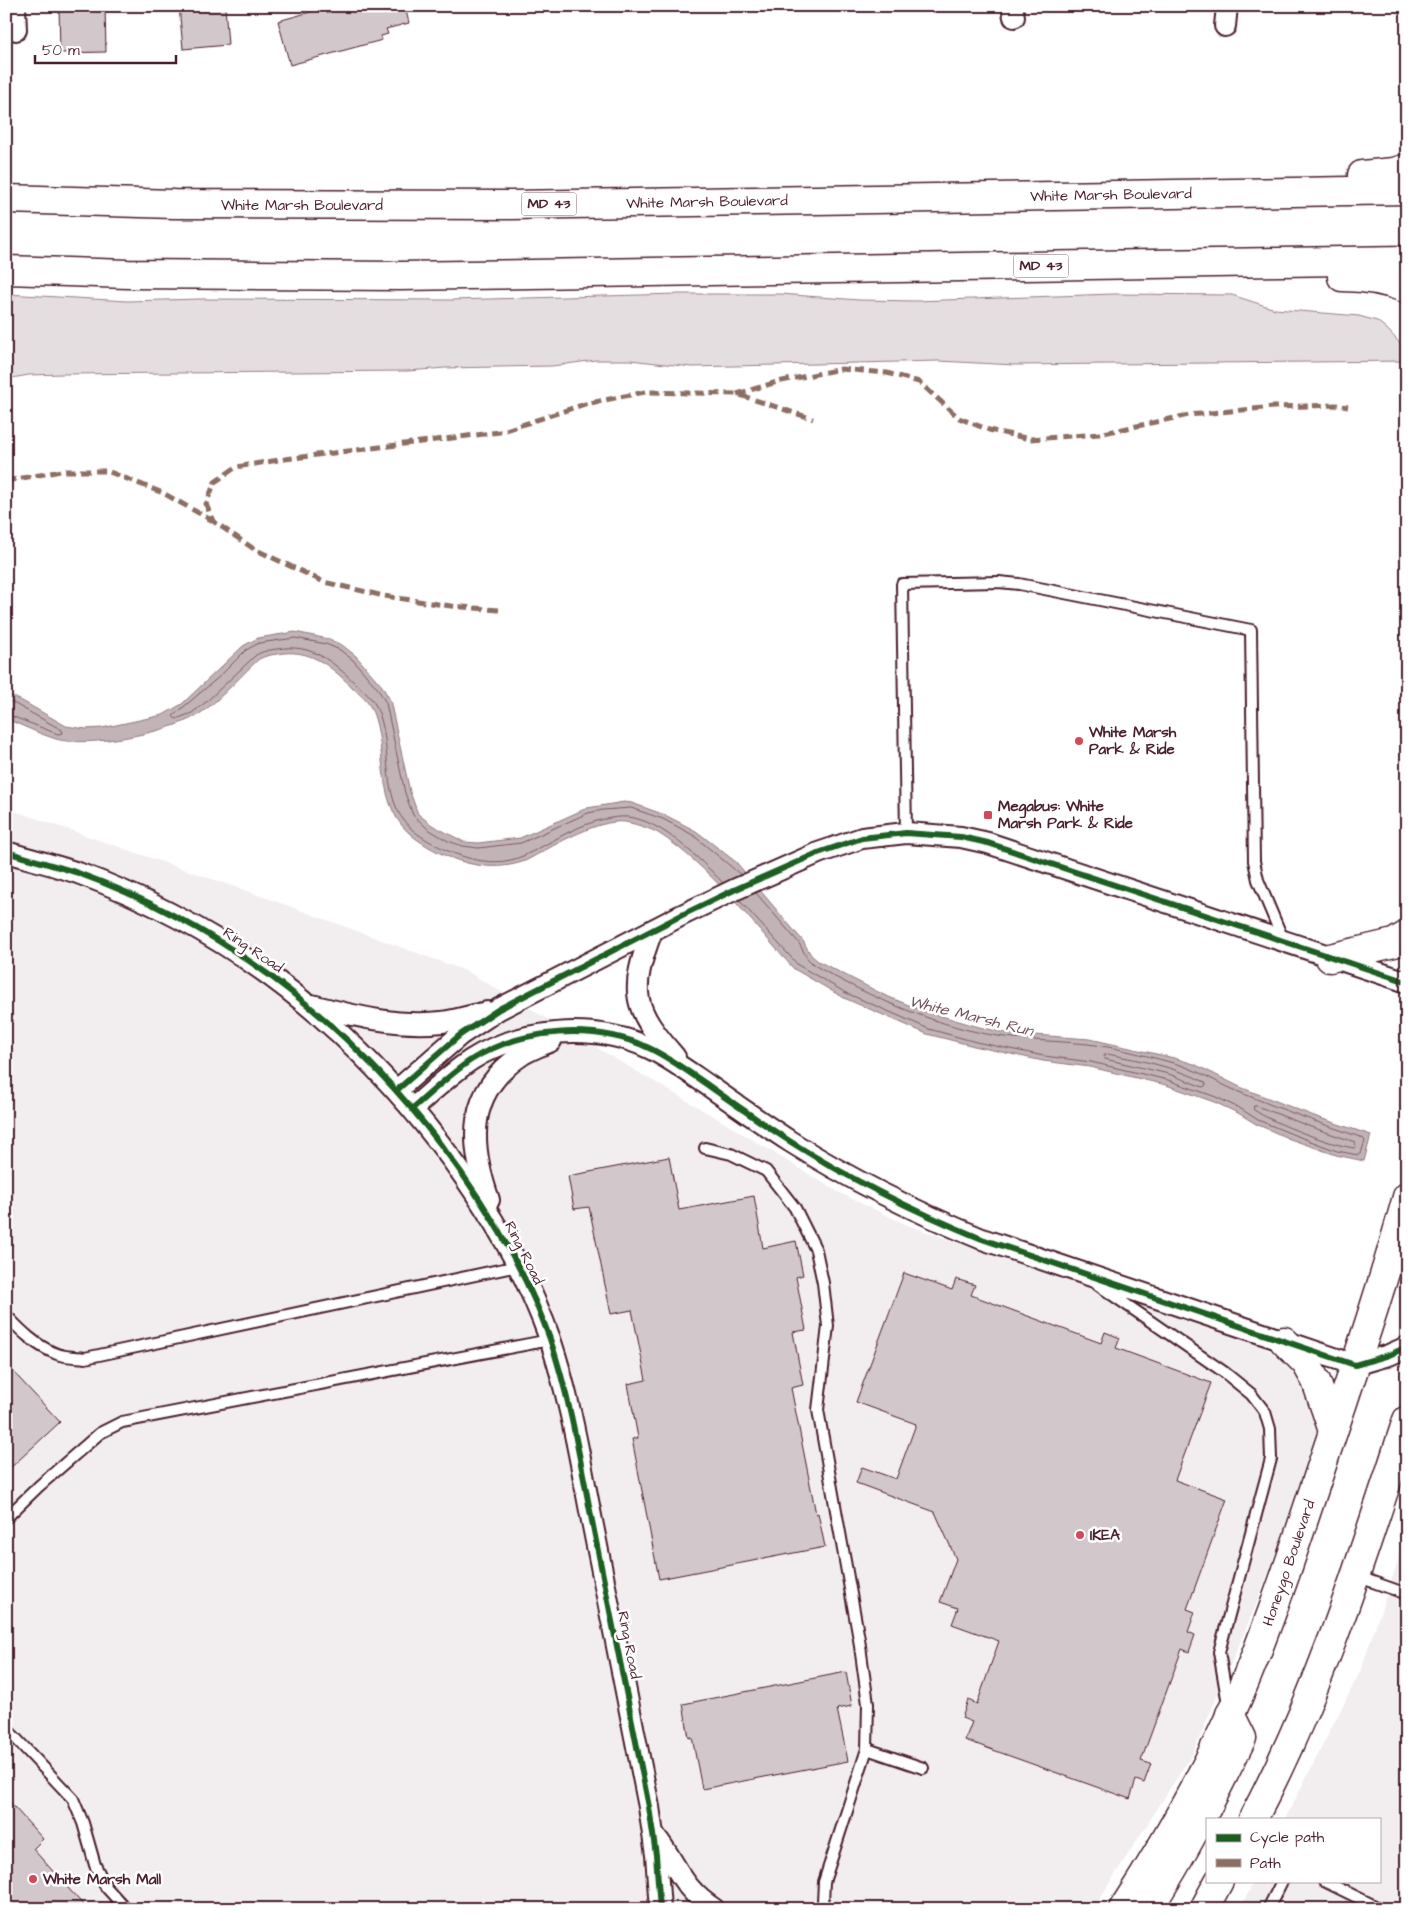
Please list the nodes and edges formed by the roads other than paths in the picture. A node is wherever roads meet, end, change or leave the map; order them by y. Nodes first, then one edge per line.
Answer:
1 (15, 6) edge
2 (16, 30) dead end
3 (1407, 168) edge
4 (1407, 190) edge
5 (1092, 196) junction
6 (6, 199) edge
7 (1407, 260) edge
8 (851, 269) junction
9 (6, 270) edge
10 (1407, 289) edge
11 (906, 832) junction
12 (6, 852) edge
13 (652, 931) junction
14 (1407, 935) edge
15 (1284, 942) junction
16 (1330, 958) junction
17 (1407, 982) edge
18 (309, 1005) junction
19 (499, 1009) junction
20 (572, 1031) junction
21 (688, 1071) junction
22 (397, 1090) junction
23 (413, 1108) junction
24 (705, 1148) dead end
25 (1407, 1197) edge
26 (500, 1230) junction
27 (518, 1266) junction
28 (1081, 1274) junction
29 (6, 1315) edge
30 (550, 1340) junction
31 (1284, 1341) junction
32 (1407, 1347) edge
33 (1355, 1365) junction
34 (1407, 1420) edge
35 (1334, 1431) junction
36 (6, 1518) edge
37 (1355, 1575) junction
38 (1407, 1594) edge
39 (1230, 1714) junction
40 (6, 1728) edge
41 (867, 1749) junction
42 (923, 1768) dead end
43 (1254, 1818) edge
44 (653, 1833) junction
45 (1218, 1882) edge
46 (1282, 1882) edge
47 (1326, 1882) edge
48 (126, 1909) edge
49 (660, 1909) edge
50 (714, 1909) edge
51 (824, 1909) edge
52 (1123, 1909) edge
53 (1148, 1909) edge
54 (1204, 1909) edge
55 (1268, 1909) edge
56 (1381, 1909) edge

1 - 2 street
3 - 5 main road
4 - 5 main road, White Marsh Boulevard / MD 43
5 - 6 main road, White Marsh Boulevard / MD 43
7 - 8 main road, MD 43
8 - 9 main road, MD 43
8 - 10 main road
11 - 13 street
11 - 15 street
11 - 15 lane
12 - 18 street, Ring Road
13 - 19 street
13 - 21 street
14 - 16 main road
15 - 16 street
16 - 17 street
18 - 19 street
18 - 22 street, Ring Road
19 - 22 street
20 - 21 street
20 - 23 street
20 - 26 street
21 - 28 street
22 - 23 street, Ring Road
23 - 26 street, Ring Road
24 - 41 lane
25 - 33 main road, Honeygo Boulevard
26 - 27 street, Ring Road
27 - 29 lane
27 - 30 street, Ring Road
28 - 31 street
28 - 39 lane
30 - 36 lane
30 - 44 street, Ring Road
31 - 33 street
31 - 35 main road
32 - 33 street
33 - 35 main road, Honeygo Boulevard
34 - 37 main road
35 - 39 main road, Honeygo Boulevard
37 - 38 lane
37 - 43 main road
39 - 52 main road, Honeygo Boulevard
39 - 53 main road
40 - 48 lane
41 - 42 lane
41 - 51 lane
44 - 49 street, Ring Road
44 - 50 street
45 - 54 main road
46 - 55 lane
47 - 56 lane

